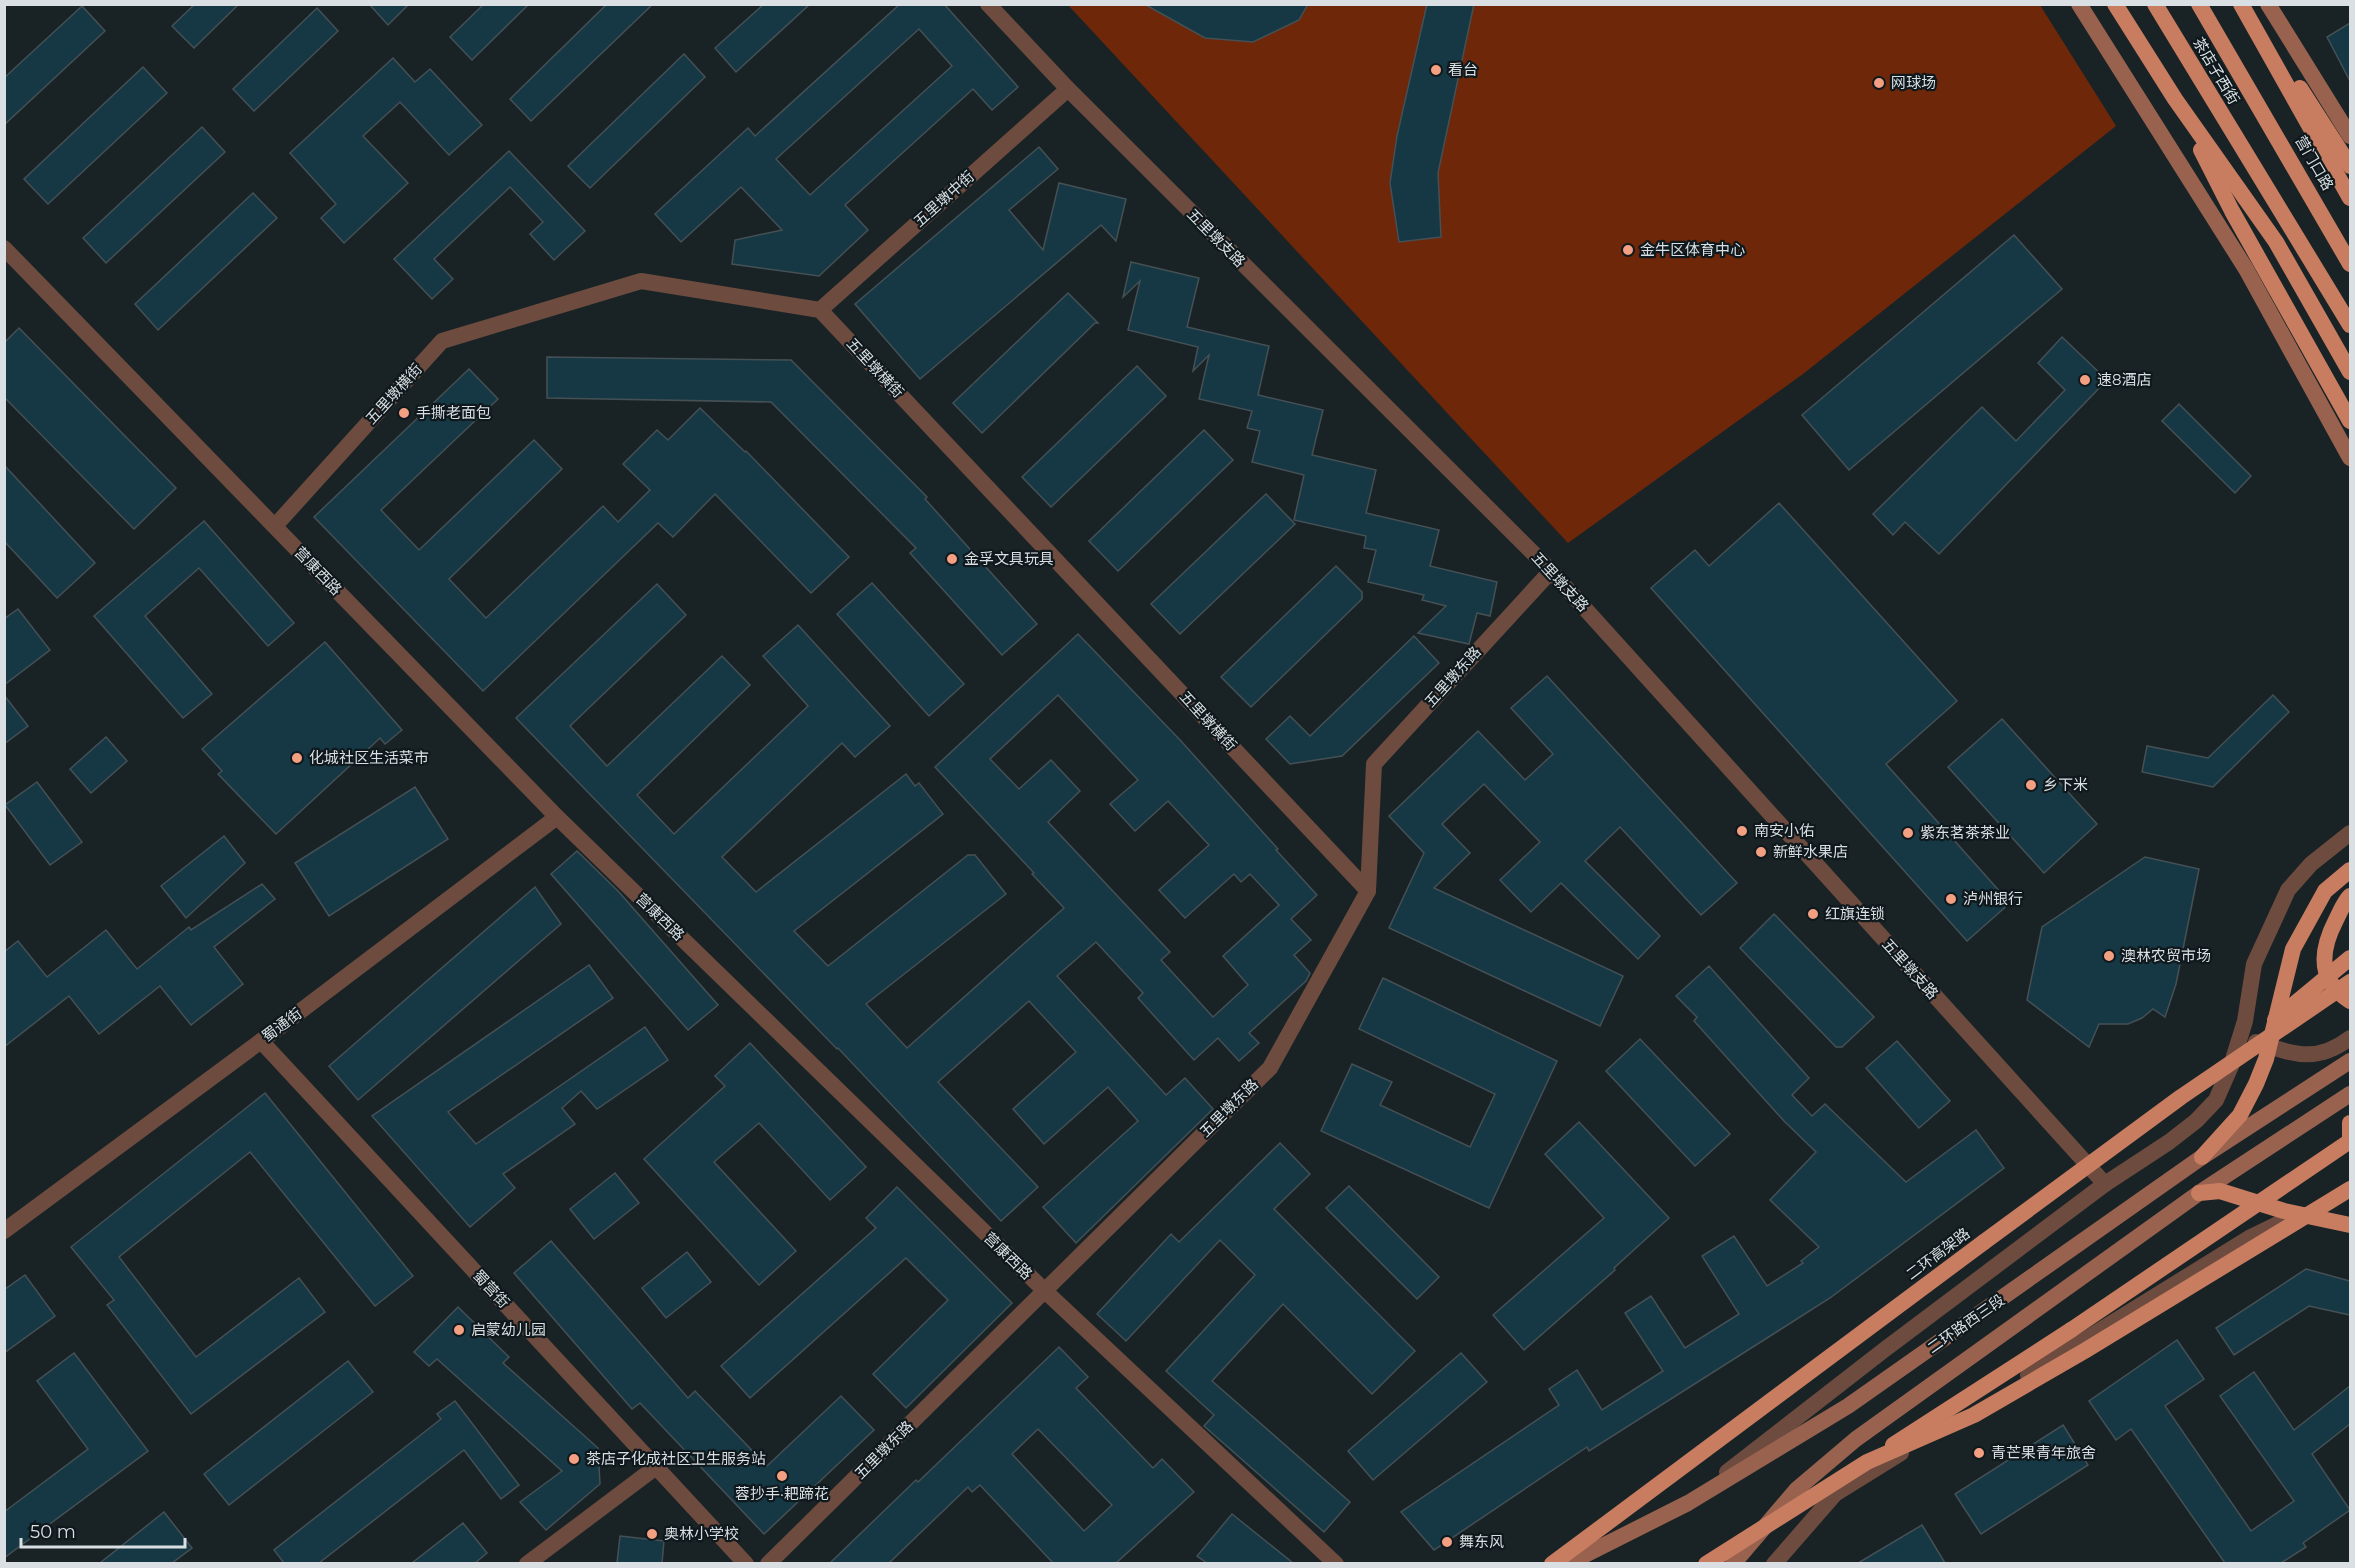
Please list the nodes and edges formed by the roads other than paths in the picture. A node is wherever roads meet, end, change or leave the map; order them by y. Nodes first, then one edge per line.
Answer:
1 (988, 4) edge
2 (2079, 4) edge
3 (2115, 4) edge
4 (2154, 4) edge
5 (2199, 4) edge
6 (2241, 4) edge
7 (2246, 4) edge
8 (2268, 4) edge
9 (1068, 89) junction
10 (2175, 99) junction
11 (2350, 136) edge
12 (2350, 166) edge
13 (2350, 198) edge
14 (4, 248) edge
15 (2350, 264) edge
16 (820, 309) junction
17 (2350, 325) edge
18 (2350, 372) edge
19 (2350, 421) edge
20 (2350, 458) edge
21 (275, 526) junction
22 (1551, 571) junction
23 (557, 817) junction
24 (2350, 832) edge
25 (2350, 870) edge
26 (1368, 891) junction
27 (2350, 896) edge
28 (2350, 958) edge
29 (2350, 982) edge
30 (2350, 1001) edge
31 (2240, 1037) junction
32 (2350, 1038) edge
33 (261, 1041) junction
34 (2350, 1061) edge
35 (2350, 1094) edge
36 (2181, 1097) junction
37 (2350, 1124) edge
38 (2350, 1139) edge
39 (2202, 1157) junction
40 (2105, 1184) junction
41 (2350, 1189) edge
42 (2199, 1193) junction
43 (2350, 1225) edge
44 (4, 1231) edge
45 (1045, 1291) junction
46 (1867, 1462) junction
47 (656, 1467) junction
48 (1688, 1503) junction
49 (527, 1563) edge
50 (746, 1563) edge
51 (768, 1563) edge
52 (1336, 1563) edge
53 (1552, 1563) edge
54 (1567, 1563) edge
55 (1706, 1563) edge
56 (1733, 1563) edge
57 (1774, 1563) edge

1 - 9 street, 五里墩支路
2 - 20 main road
3 - 10 highway
4 - 17 highway, 茶店子西街
5 - 15 highway, 营门口路
6 - 13 highway
7 - 12 highway
8 - 11 main road
9 - 16 street, 五里墩中街
9 - 22 street, 五里墩支路
10 - 18 highway
10 - 19 highway
14 - 21 street, 营康西路
16 - 21 street, 五里墩横街
16 - 26 street, 五里墩横街
21 - 23 street, 营康西路
22 - 26 street, 五里墩东路
22 - 40 street, 五里墩支路
23 - 33 street, 蜀通街
23 - 45 street, 营康西路
24 - 31 street
25 - 39 highway, bridge
26 - 45 street, 五里墩东路
27 - 30 highway, bridge
28 - 36 highway, bridge
29 - 36 highway, 二环高架路, bridge
31 - 32 street
31 - 40 street
33 - 44 street, 蜀通街
33 - 47 street, 蜀营街
34 - 39 main road, 二环路西三段, bridge
35 - 42 main road, 二环路西三段
36 - 53 highway, 二环高架路, bridge
37 - 38 highway
38 - 46 highway, bridge
39 - 48 main road, 二环路西三段
40 - 48 street
41 - 46 highway, bridge
41 - 57 street
42 - 43 highway, bridge
42 - 56 main road, 二环路西三段
45 - 51 street, 五里墩东路
45 - 52 street, 营康西路
46 - 55 highway, bridge
47 - 49 street
47 - 50 street, 蜀营街
48 - 54 main road, 二环路西三段

